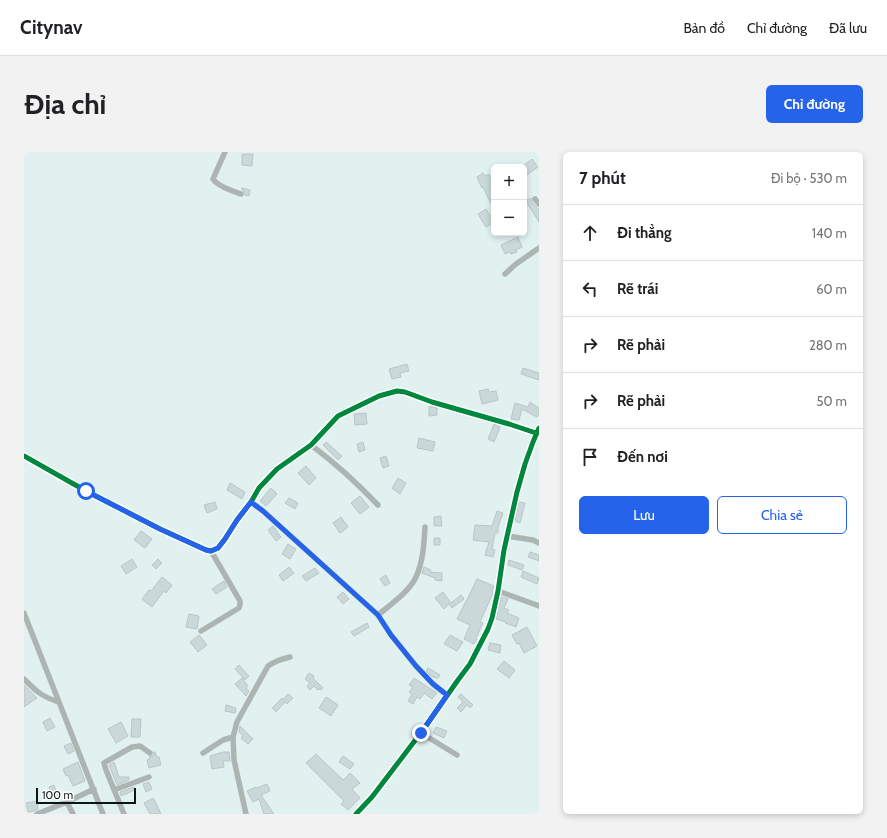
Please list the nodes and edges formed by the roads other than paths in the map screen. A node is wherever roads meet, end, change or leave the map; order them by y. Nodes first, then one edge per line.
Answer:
1 (225, 152) edge
2 (241, 194) dead end
3 (535, 199) dead end
4 (539, 204) edge
5 (539, 248) edge
6 (505, 274) dead end
7 (538, 431) edge
8 (311, 445) junction
9 (24, 456) edge
10 (251, 502) junction
11 (378, 505) dead end
12 (425, 527) dead end
13 (507, 536) junction
14 (539, 544) edge
15 (211, 551) junction
16 (498, 591) junction
17 (539, 606) edge
18 (24, 613) edge
19 (378, 615) junction
20 (201, 631) dead end
21 (290, 657) dead end
22 (24, 679) edge
23 (447, 695) junction
24 (59, 702) junction
25 (421, 733) junction
26 (233, 737) junction
27 (150, 753) dead end
28 (203, 753) dead end
29 (457, 755) dead end
30 (149, 777) dead end
31 (94, 789) junction
32 (114, 790) junction
33 (67, 802) junction
34 (360, 813) edge
35 (37, 814) edge
36 (73, 814) edge
37 (103, 814) edge
38 (124, 814) edge
39 (246, 814) edge

1 - 2 street
3 - 4 street
5 - 6 street
7 - 8 street
7 - 13 street
8 - 10 street
8 - 11 street
9 - 15 street
10 - 15 street
10 - 19 street
12 - 19 street
13 - 14 street
13 - 16 street
15 - 20 street
16 - 17 street
16 - 23 street
18 - 24 street
19 - 23 street
21 - 26 street
22 - 24 street
23 - 25 street
24 - 31 street
25 - 29 street
25 - 34 street
26 - 28 street
26 - 39 street
27 - 32 street
30 - 32 street
31 - 33 street
31 - 37 street
32 - 38 street
33 - 35 street
33 - 36 street

